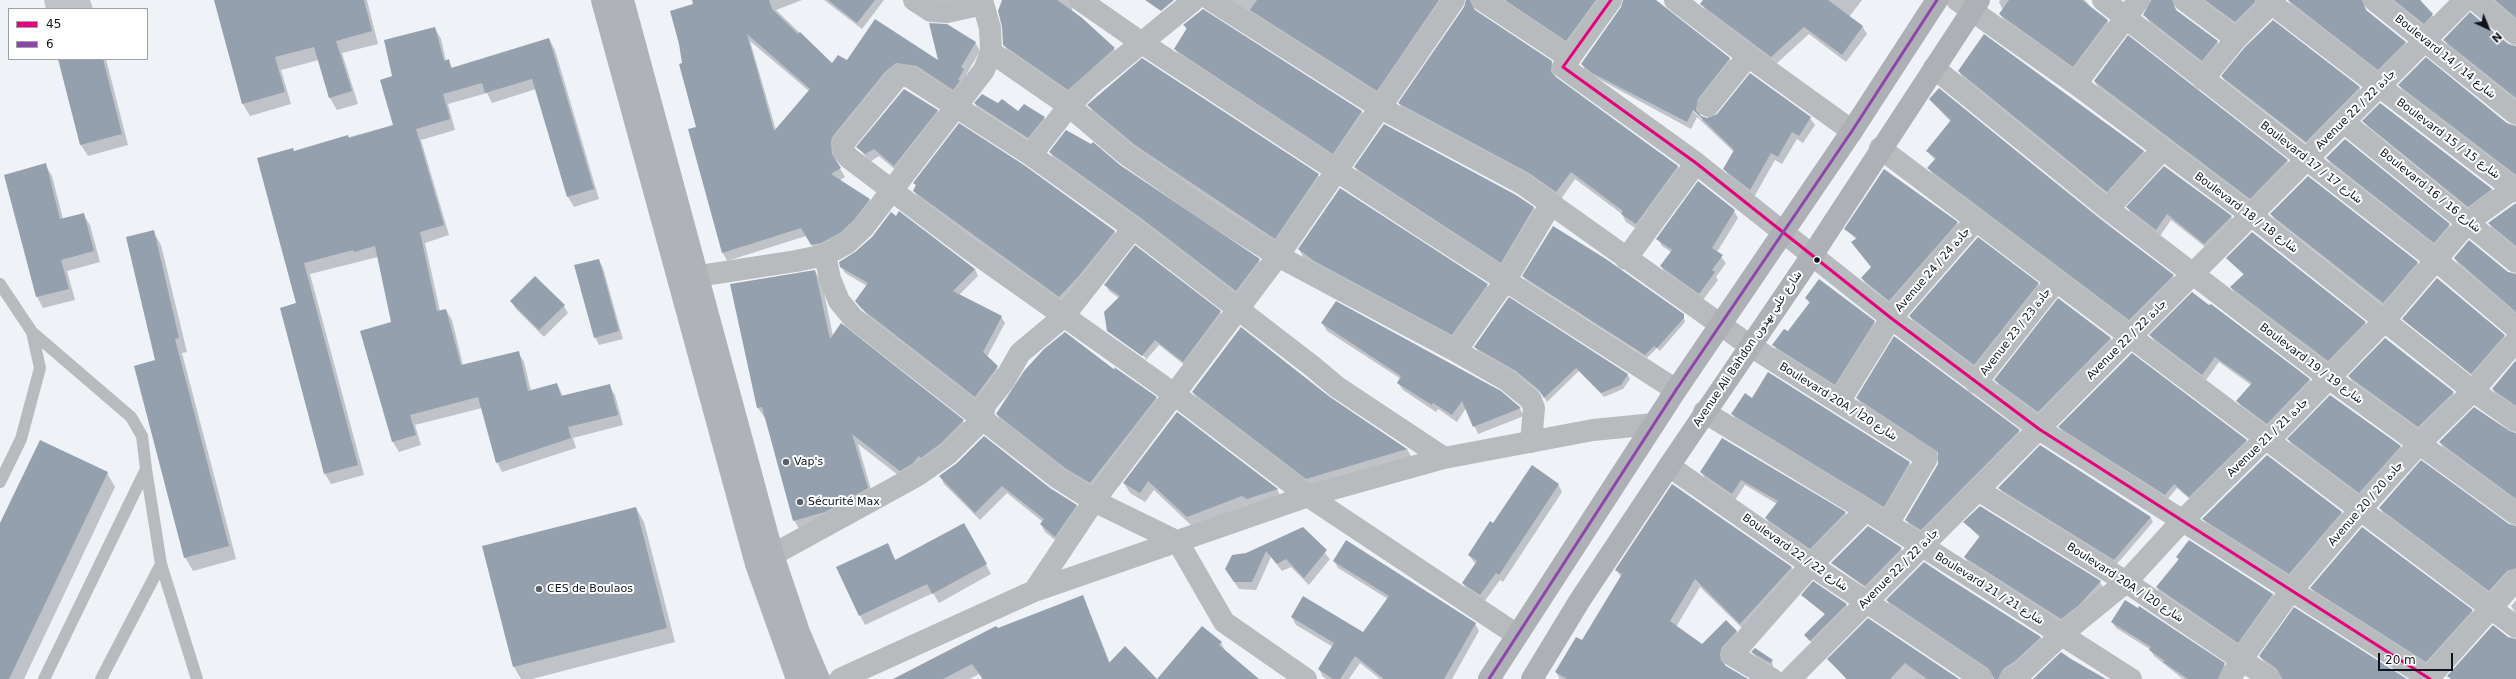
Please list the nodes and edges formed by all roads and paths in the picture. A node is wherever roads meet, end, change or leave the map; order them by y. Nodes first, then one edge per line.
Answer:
1 (602, 0) edge
2 (623, 0) edge
3 (914, 0) edge
4 (1080, 0) edge
5 (1194, 0) edge
6 (1210, 0) edge
7 (1454, 0) edge
8 (1482, 0) edge
9 (1611, 0) edge
10 (1675, 0) edge
11 (1937, 0) edge
12 (2103, 0) edge
13 (2140, 0) edge
14 (2184, 0) edge
15 (2374, 0) edge
16 (2464, 0) edge
17 (2475, 0) edge
18 (982, 2) edge
19 (2271, 2) edge
20 (1969, 3) edge
21 (2125, 17) junction
22 (2516, 34) edge
23 (2236, 39) junction
24 (2425, 40) junction
25 (1142, 43) junction
26 (991, 52) junction
27 (1748, 56) junction
28 (1570, 58) junction
29 (1934, 68) junction
30 (2203, 79) junction
31 (2076, 84) junction
32 (2378, 87) junction
33 (1070, 106) junction
34 (1708, 106) dead end
35 (957, 107) junction
36 (1379, 107) junction
37 (2516, 114) edge
38 (2344, 122) junction
39 (1852, 131) junction
40 (1880, 148) junction
41 (2162, 150) junction
42 (1031, 155) junction
43 (2306, 160) junction
44 (1696, 163) junction
45 (1337, 170) junction
46 (893, 189) junction
47 (2515, 189) edge
48 (1551, 204) junction
49 (2108, 209) junction
50 (2251, 215) junction
51 (1976, 220) junction
52 (2469, 221) junction
53 (1133, 228) junction
54 (1784, 232) junction
55 (1813, 254) junction
56 (825, 255) junction
57 (1278, 256) junction
58 (1626, 259) junction
59 (2436, 260) junction
60 (2516, 262) edge
61 (2193, 274) junction
62 (687, 278) junction
63 (1505, 281) junction
64 (2056, 281) junction
65 (0, 284) edge
66 (1237, 310) junction
67 (1064, 316) junction
68 (1891, 318) junction
69 (2384, 321) junction
70 (1720, 325) junction
71 (2516, 328) edge
72 (32, 332) junction
73 (2130, 336) junction
74 (2516, 341) edge
75 (1749, 345) junction
76 (1456, 351) junction
77 (2329, 378) junction
78 (1976, 383) junction
79 (1676, 390) junction
80 (2473, 391) junction
81 (1174, 394) junction
82 (1839, 402) junction
83 (1704, 412) junction
84 (982, 420) junction
85 (2516, 421) edge
86 (1654, 424) junction
87 (2039, 429) junction
88 (2265, 439) junction
89 (1532, 442) junction
90 (2419, 444) junction
91 (1444, 458) junction
92 (1669, 466) junction
93 (146, 469) junction
94 (0, 482) edge
95 (1978, 490) junction
96 (1308, 496) junction
97 (1094, 501) junction
98 (1866, 510) junction
99 (2360, 510) junction
100 (2516, 514) edge
101 (2182, 521) junction
102 (1888, 524) junction
103 (1178, 542) junction
104 (1922, 546) junction
105 (765, 560) junction
106 (161, 564) junction
107 (1812, 565) junction
108 (2516, 580) edge
109 (2126, 582) junction
110 (1034, 591) junction
111 (2290, 592) junction
112 (1867, 602) junction
113 (2490, 609) junction
114 (2516, 627) edge
115 (1517, 635) junction
116 (2061, 635) junction
117 (2241, 660) junction
118 (44, 679) edge
119 (101, 679) edge
120 (197, 679) edge
121 (797, 679) edge
122 (819, 679) edge
123 (840, 679) edge
124 (1306, 679) edge
125 (1489, 679) edge
126 (1532, 679) edge
127 (1772, 679) edge
128 (1790, 679) edge
129 (1982, 679) edge
130 (2010, 679) edge
131 (2131, 679) edge
132 (2230, 679) edge
133 (2270, 679) edge
134 (2429, 679) edge

1 - 62 main road
2 - 62 main road
3 - 18 street
4 - 25 street
5 - 25 street
6 - 36 street, Boulevard 20A / شارع 20أ
7 - 36 street
8 - 28 street
9 - 28 street
10 - 27 street
11 - 39 main road
12 - 21 street, Boulevard 17 / شارع 17
13 - 21 street
14 - 23 street
15 - 24 street, Boulevard 14 / شارع 14
16 - 24 street, Avenue 22 / جادة 22
17 - 22 street
18 - 26 street
19 - 23 street
19 - 32 street, Boulevard 15 / شارع 15
20 - 29 main road, Avenue Ali Bahdon شارع علي بهدون
20 - 31 street, Boulevard 18 / شارع 18
21 - 30 street, Boulevard 17 / شارع 17
21 - 31 street
23 - 30 street
24 - 32 street, Avenue 22 / جادة 22
24 - 37 street, Boulevard 14 / شارع 14
25 - 33 street
25 - 45 street
26 - 33 street
26 - 35 street
27 - 34 street
27 - 39 street
28 - 44 street
29 - 40 main road, Avenue Ali Bahdon شارع علي بهدون
29 - 49 street, Boulevard 19 / شارع 19
30 - 43 street, Boulevard 17 / شارع 17
31 - 41 street, Boulevard 18 / شارع 18
32 - 38 street, Avenue 22 / جادة 22
32 - 47 street, Boulevard 15 / شارع 15
33 - 42 street
33 - 57 street
35 - 42 street
35 - 46 street
35 - 46 street
36 - 45 street
36 - 48 street, Boulevard 20A / شارع 20أ
38 - 43 street, Avenue 22 / جادة 22
38 - 52 street, Boulevard 16 / شارع 16
39 - 54 main road
40 - 51 street
40 - 55 main road, Avenue Ali Bahdon شارع علي بهدون
41 - 49 street
41 - 50 street, Boulevard 18 / شارع 18
42 - 53 street
43 - 50 street, Avenue 22 / جادة 22
43 - 59 street, Boulevard 17 / شارع 17
44 - 54 street
44 - 58 street
45 - 57 street
45 - 63 street
46 - 56 street
46 - 67 street
47 - 52 street, Avenue 21 / جادة 21
48 - 58 street, Boulevard 20A / شارع 20أ
48 - 63 street
49 - 61 street, Boulevard 19 / شارع 19
50 - 61 street, Avenue 22 / جادة 22
50 - 69 street, Boulevard 18 / شارع 18
51 - 64 street
51 - 68 street, Avenue 24 / جادة 24
52 - 59 street, Avenue 21 / جادة 21
52 - 60 street, Boulevard 16 / شارع 16
53 - 66 street
53 - 67 street
54 - 55 street
54 - 70 main road
55 - 68 street
55 - 75 main road, Avenue Ali Bahdon شارع علي بهدون
56 - 62 street
56 - 84 street
57 - 66 street
57 - 76 street
58 - 70 street, Boulevard 20A / شارع 20أ
59 - 69 street, Avenue 21 / جادة 21
59 - 71 street, Boulevard 17 / شارع 17
61 - 73 street, Avenue 22 / جادة 22
61 - 77 street, Boulevard 19 / شارع 19
62 - 105 main road
63 - 76 street
63 - 79 street
64 - 73 street
64 - 78 street, Avenue 23 / جادة 23
65 - 72 lane
66 - 81 street
66 - 91 street
67 - 81 street
67 - 84 street
68 - 78 street
68 - 82 street, Avenue 24 / جادة 24
69 - 77 street, Avenue 21 / جادة 21
69 - 80 street, Boulevard 18 / شارع 18
70 - 75 street, Boulevard 20A / شارع 20أ
70 - 79 main road
72 - 93 lane
72 - 94 lane
73 - 87 street, Avenue 22 / جادة 22
73 - 88 street
74 - 80 street, Avenue 20 / جادة 20
75 - 82 street, Boulevard 20A / شارع 20أ
75 - 83 main road, Avenue Ali Bahdon شارع علي بهدون
76 - 89 street
77 - 88 street, Avenue 21 / جادة 21
77 - 90 street, Boulevard 19 / شارع 19
78 - 87 street
79 - 86 main road
80 - 85 street, Boulevard 18 / شارع 18
80 - 90 street, Avenue 20 / جادة 20
81 - 96 street
81 - 97 street
82 - 102 street, Boulevard 20A / شارع 20أ
83 - 92 main road, Avenue Ali Bahdon شارع علي بهدون
83 - 98 street, Boulevard 21 / شارع 21
84 - 97 street
84 - 105 street
86 - 89 street
86 - 115 main road
87 - 95 street, Avenue 22 / جادة 22
87 - 101 street
88 - 99 street
88 - 101 street, Avenue 21 / جادة 21
89 - 91 street
90 - 99 street, Avenue 20 / جادة 20
90 - 100 street, Boulevard 19 / شارع 19
91 - 96 street
92 - 107 street, Boulevard 22 / شارع 22
92 - 126 main road, Avenue Ali Bahdon شارع علي بهدون
93 - 106 lane
93 - 118 lane
95 - 104 street, Avenue 22 / جادة 22
95 - 109 street, Boulevard 20A / شارع 20أ
96 - 103 street
96 - 115 street
97 - 103 street
97 - 110 street
98 - 102 street, Boulevard 21 / شارع 21
98 - 107 street
99 - 111 street, Avenue 20 / جادة 20
99 - 113 street
101 - 109 street, Avenue 21 / جادة 21
101 - 111 street
102 - 104 street, Boulevard 21 / شارع 21
103 - 110 street
103 - 124 street
104 - 112 street, Avenue 22 / جادة 22
104 - 116 street, Boulevard 21 / شارع 21
105 - 121 main road
105 - 122 main road
106 - 119 lane
106 - 120 lane
107 - 112 street, Boulevard 22 / شارع 22
107 - 127 street
108 - 113 street
109 - 116 street, Avenue 21 / جادة 21
109 - 117 street, Boulevard 20A / شارع 20أ
110 - 123 street
111 - 117 street, Avenue 20 / جادة 20
111 - 134 street
112 - 128 street, Avenue 22 / جادة 22
112 - 129 street, Boulevard 22 / شارع 22
113 - 114 street
113 - 134 street
115 - 125 main road
116 - 130 street, Avenue 21 / جادة 21
116 - 131 street, Boulevard 21 / شارع 21
117 - 132 street, Avenue 20 / جادة 20
117 - 133 street, Boulevard 20A / شارع 20أ

